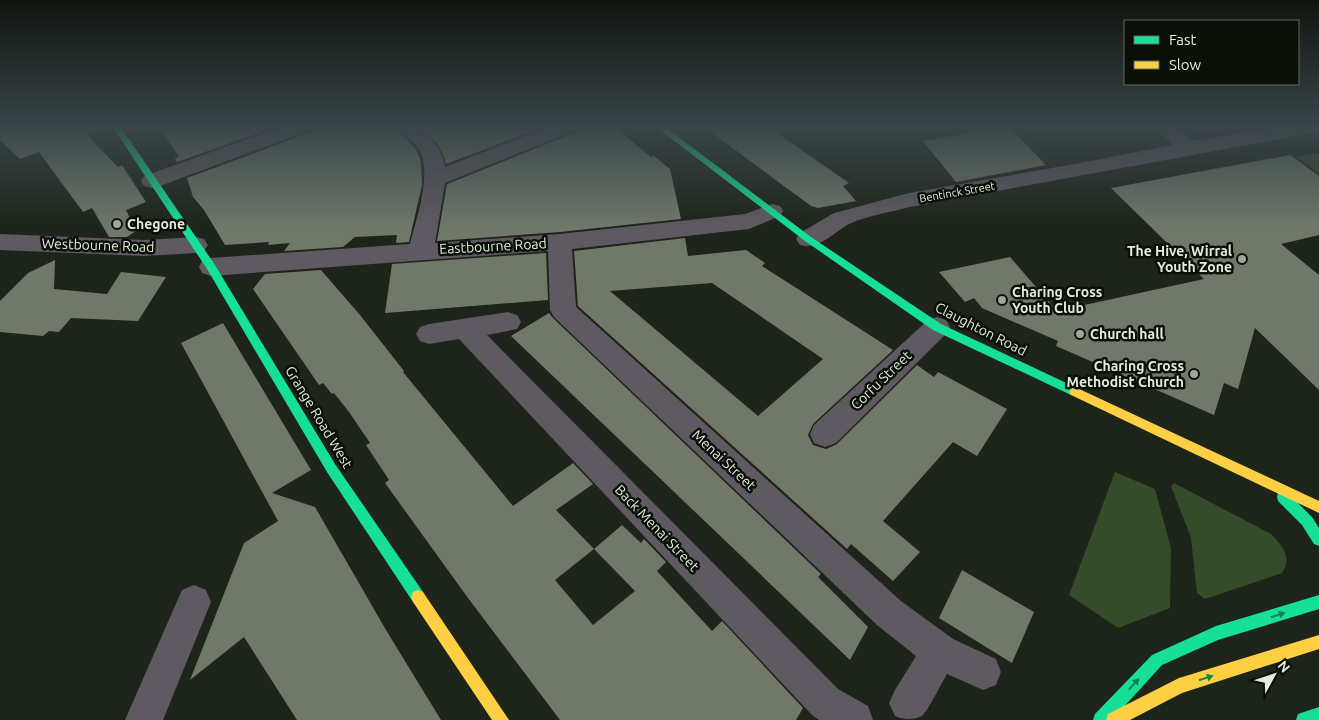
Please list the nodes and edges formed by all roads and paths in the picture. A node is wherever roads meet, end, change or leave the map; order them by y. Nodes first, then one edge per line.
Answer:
1 (138, 160) edge
2 (210, 160) edge
3 (431, 160) edge
4 (483, 160) edge
5 (704, 160) edge
6 (1132, 160) edge
7 (434, 179) junction
8 (152, 181) junction
9 (772, 211) junction
10 (808, 239) junction
11 (0, 242) edge
12 (560, 242) junction
13 (196, 245) junction
14 (421, 250) junction
15 (211, 267) junction
16 (508, 322) dead end
17 (937, 327) junction
18 (465, 328) junction
19 (428, 334) dead end
20 (825, 434) dead end
21 (1254, 477) junction
22 (1319, 507) edge
23 (1319, 540) edge
24 (194, 602) dead end
25 (1319, 602) edge
26 (1319, 642) edge
27 (940, 652) junction
28 (983, 672) dead end
29 (908, 704) dead end
30 (1319, 715) edge
31 (144, 720) edge
32 (501, 720) edge
33 (854, 720) edge
34 (1101, 720) edge
35 (1114, 720) edge
36 (1304, 720) edge

1 - 8 street, Grange Road West
2 - 8 street
3 - 7 street
4 - 7 street
5 - 9 street, Claughton Road
6 - 10 street, Bentinck Street
7 - 14 street
8 - 13 street, Grange Road West
9 - 10 street, Claughton Road
9 - 12 street, Eastbourne Road
10 - 17 street, Claughton Road
11 - 13 street, Westbourne Road
12 - 14 street, Eastbourne Road
12 - 27 street, Menai Street
13 - 15 street, Grange Road West
14 - 15 street, Eastbourne Road
15 - 32 street, Grange Road West
16 - 18 street
17 - 20 street, Corfu Street
17 - 21 street, Claughton Road
18 - 19 street
18 - 33 street, Back Menai Street
21 - 22 street, Claughton Road
21 - 23 street
24 - 31 street
34 -> 25 street
35 -> 26 street
27 - 28 street, Menai Street
27 - 29 street
30 - 36 street

